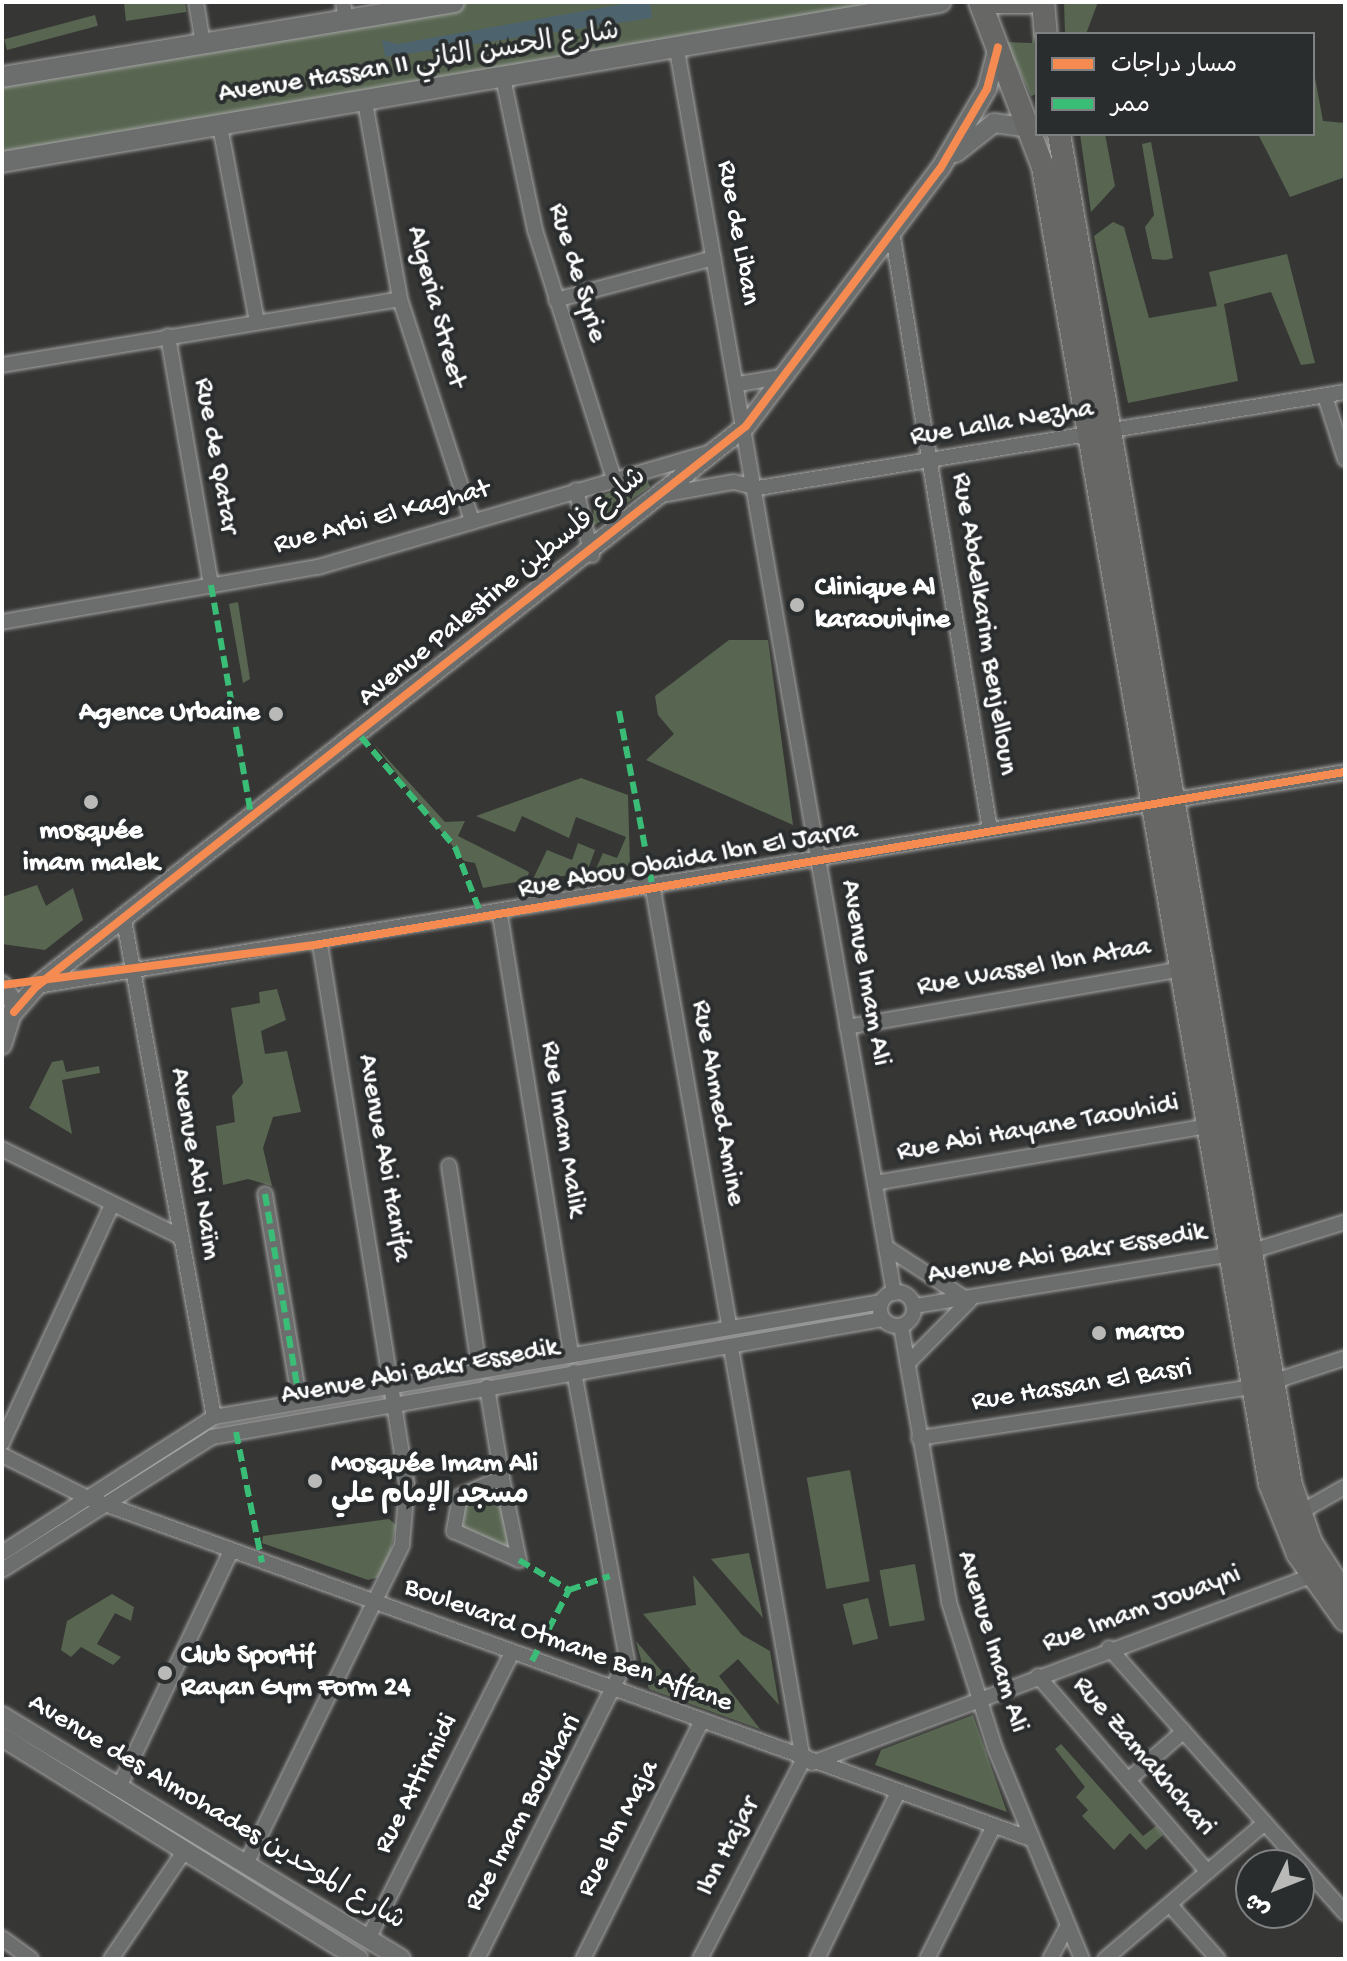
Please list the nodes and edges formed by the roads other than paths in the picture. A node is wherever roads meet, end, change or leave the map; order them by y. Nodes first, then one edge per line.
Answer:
1 (196, 2) edge
2 (454, 2) edge
3 (940, 2) edge
4 (980, 2) edge
5 (990, 2) edge
6 (1028, 2) edge
7 (1043, 2) edge
8 (345, 11) edge
9 (1046, 32) edge
10 (203, 44) junction
11 (998, 47) junction
12 (677, 50) junction
13 (2, 77) edge
14 (503, 78) junction
15 (365, 102) junction
16 (220, 126) junction
17 (1030, 128) junction
18 (1059, 136) edge
19 (2, 162) edge
20 (940, 169) junction
21 (893, 237) junction
22 (714, 258) junction
23 (400, 299) junction
24 (556, 300) junction
25 (257, 321) junction
26 (168, 336) junction
27 (2, 365) edge
28 (786, 376) junction
29 (739, 384) junction
30 (1345, 392) edge
31 (1325, 396) junction
32 (746, 426) junction
33 (1101, 434) junction
34 (722, 449) junction
35 (1345, 459) edge
36 (930, 462) junction
37 (614, 479) junction
38 (758, 488) junction
39 (576, 490) junction
40 (667, 494) junction
41 (472, 521) junction
42 (592, 555) junction
43 (211, 585) junction
44 (2, 622) edge
45 (1345, 772) edge
46 (1165, 802) junction
47 (990, 830) junction
48 (817, 861) junction
49 (653, 889) junction
50 (500, 915) junction
51 (124, 920) junction
52 (320, 944) junction
53 (1183, 969) junction
54 (133, 972) junction
55 (3, 986) edge
56 (37, 986) junction
57 (9, 1019) edge
58 (847, 1027) junction
59 (2, 1045) edge
60 (1209, 1126) junction
61 (2, 1149) edge
62 (875, 1183) junction
63 (265, 1194) dead end
64 (112, 1205) junction
65 (1345, 1222) edge
66 (181, 1237) junction
67 (886, 1247) junction
68 (1240, 1253) junction
69 (894, 1293) junction
70 (969, 1301) junction
71 (881, 1302) junction
72 (915, 1306) junction
73 (883, 1319) junction
74 (729, 1326) junction
75 (901, 1326) junction
76 (731, 1346) junction
77 (571, 1352) junction
78 (1345, 1358) edge
79 (907, 1364) junction
80 (484, 1366) junction
81 (574, 1372) junction
82 (395, 1381) junction
83 (1264, 1384) junction
84 (487, 1387) junction
85 (299, 1398) junction
86 (399, 1403) junction
87 (214, 1417) junction
88 (919, 1438) junction
89 (2, 1443) edge
90 (2, 1455) edge
91 (502, 1478) junction
92 (1345, 1487) edge
93 (88, 1498) junction
94 (105, 1505) junction
95 (1299, 1513) junction
96 (231, 1551) junction
97 (2, 1553) edge
98 (2, 1570) edge
99 (1311, 1576) junction
100 (1345, 1596) edge
101 (376, 1603) junction
102 (1345, 1620) edge
103 (1109, 1648) junction
104 (512, 1653) junction
105 (1038, 1676) junction
106 (616, 1691) junction
107 (977, 1699) junction
108 (2, 1716) edge
109 (701, 1722) junction
110 (1184, 1731) junction
111 (2, 1737) edge
112 (808, 1761) junction
113 (1128, 1780) junction
114 (119, 1787) junction
115 (897, 1794) junction
116 (1265, 1823) junction
117 (994, 1826) junction
118 (1031, 1839) junction
119 (185, 1850) junction
120 (246, 1864) junction
121 (1208, 1872) junction
122 (1170, 1905) junction
123 (1345, 1913) edge
124 (1068, 1925) junction
125 (2, 1938) edge
126 (368, 1939) junction
127 (31, 1959) edge
128 (111, 1959) edge
129 (358, 1959) edge
130 (401, 1959) edge
131 (477, 1959) edge
132 (583, 1959) edge
133 (700, 1959) edge
134 (817, 1959) edge
135 (927, 1959) edge
136 (1050, 1959) edge
137 (1082, 1959) edge
138 (1105, 1959) edge
139 (1218, 1959) edge

1 - 10 street
2 - 8 main road, Avenue Hassan II شارع الحسن الثاني
3 - 12 main road, Avenue Hassan II شارع الحسن الثاني
4 - 11 main road
5 - 6 main road
7 - 9 main road
8 - 10 main road, Avenue Hassan II شارع الحسن الثاني
10 - 13 main road, Avenue Hassan II شارع الحسن الثاني
11 - 17 main road
11 - 20 street, Avenue Palestine شارع فلسطين
12 - 14 main road, Avenue Hassan II شارع الحسن الثاني
12 - 22 street, Rue de Liban
14 - 15 main road, Avenue Hassan II شارع الحسن الثاني
14 - 24 street, Rue de Syrie
15 - 16 main road, Avenue Hassan II شارع الحسن الثاني
15 - 23 street, Algeria Street
16 - 19 main road, Avenue Hassan II شارع الحسن الثاني
16 - 25 street
17 - 20 street, Avenue Palestine شارع فلسطين
17 - 33 main road
18 - 33 main road
20 - 21 street, Avenue Palestine شارع فلسطين
21 - 28 street, Avenue Palestine شارع فلسطين
21 - 36 street, Rue Abdelkarim Benjelloun
22 - 24 street
22 - 29 street, Rue de Liban
23 - 25 street
23 - 41 street, Algeria Street
24 - 37 street, Rue de Syrie
25 - 26 street
26 - 27 street
26 - 43 street, Rue de Qatar
28 - 29 street
28 - 32 street, Avenue Palestine شارع فلسطين
29 - 32 street, Rue de Liban
30 - 31 street, Rue Lalla Nezha
31 - 33 street, Rue Lalla Nezha
31 - 35 street
32 - 34 street, Avenue Palestine شارع فلسطين
32 - 38 street, Avenue Imam Ali
33 - 36 street, Rue Lalla Nezha
33 - 46 main road
34 - 37 street, Rue Arbi El Kaghat
34 - 40 street, Avenue Palestine شارع فلسطين
36 - 38 street, Rue Lalla Nezha
36 - 47 street, Rue Abdelkarim Benjelloun
37 - 39 street, Rue Arbi El Kaghat
38 - 40 street, Rue Lalla Nezha
38 - 48 street, Avenue Imam Ali
39 - 41 street, Rue Arbi El Kaghat
39 - 42 street
40 - 42 street, Avenue Palestine شارع فلسطين
41 - 43 street, Rue Arbi El Kaghat
42 - 51 street, Avenue Palestine شارع فلسطين
43 - 44 street, Rue Arbi El Kaghat
45 - 46 street, Rue Abou Obaida Ibn El Jarra
46 - 47 street, Rue Abou Obaida Ibn El Jarra
46 - 53 main road
46 - 68 main road
47 - 48 street, Rue Abou Obaida Ibn El Jarra
48 - 49 street, Rue Abou Obaida Ibn El Jarra
48 - 58 street, Avenue Imam Ali
49 - 50 street, Rue Abou Obaida Ibn El Jarra
49 - 74 street, Rue Ahmed Amine
50 - 52 street, Rue Abou Obaida Ibn El Jarra
50 - 77 street, Rue Imam Malik
51 - 54 street, Avenue Abi Naïm
51 - 56 street, Avenue Palestine شارع فلسطين
52 - 54 street, Rue Abou Obaida Ibn El Jarra
52 - 82 street, Avenue Abi Hanifa
53 - 58 street, Rue Wassel Ibn Ataa
53 - 60 main road
54 - 56 street, Rue Abou Obaida Ibn El Jarra
54 - 66 street, Avenue Abi Naïm
55 - 56 street
55 - 57 street
56 - 57 street, Avenue Palestine شارع فلسطين
57 - 59 street
58 - 62 street, Avenue Imam Ali
60 - 62 street, Rue Abi Hayane Taouhidi
60 - 68 main road
61 - 64 street
62 - 67 street, Avenue Imam Ali
63 - 85 street
64 - 66 street
64 - 89 street
65 - 68 street, Avenue Abi Bakr Essedik
66 - 87 street, Avenue Abi Naïm
67 - 69 street, Avenue Imam Ali
67 - 70 street
68 - 70 street, Avenue Abi Bakr Essedik
68 - 83 main road
69 - 71 street
69 - 72 street
70 - 72 street, Avenue Abi Bakr Essedik
70 - 79 street
71 - 73 street
71 - 74 street, Avenue Abi Bakr Essedik
72 - 75 street
73 - 75 street
73 - 76 street, Avenue Abi Bakr Essedik
74 - 77 street, Avenue Abi Bakr Essedik
75 - 79 street, Avenue Imam Ali
76 - 81 street, Avenue Abi Bakr Essedik
76 - 112 street
77 - 80 street, Avenue Abi Bakr Essedik
78 - 83 street, Rue Hassan El Basri
79 - 88 street, Avenue Imam Ali
80 - 80 street
80 - 82 street, Avenue Abi Bakr Essedik
81 - 84 street, Avenue Abi Bakr Essedik
81 - 106 street
82 - 85 street, Avenue Abi Bakr Essedik
82 - 86 street, Avenue Abi Hanifa
83 - 88 street, Rue Hassan El Basri
83 - 95 main road
83 - 99 main road
84 - 86 street, Avenue Abi Bakr Essedik
84 - 91 street
85 - 87 street, Avenue Abi Bakr Essedik
86 - 94 street, Avenue Abi Bakr Essedik
86 - 101 street
87 - 93 street, Avenue Abi Bakr Essedik
88 - 107 street, Avenue Imam Ali
90 - 93 street, Boulevard Otmane Ben Affane
91 - 91 street
92 - 95 street
93 - 94 street, Boulevard Otmane Ben Affane
93 - 97 street, Avenue Abi Bakr Essedik
94 - 96 street, Boulevard Otmane Ben Affane
94 - 98 street, Avenue Abi Bakr Essedik
95 - 100 main road
96 - 101 street, Boulevard Otmane Ben Affane
96 - 114 street
99 - 102 main road
99 - 103 street, Rue Imam Jouayni
101 - 104 street, Boulevard Otmane Ben Affane
101 - 120 street
103 - 105 street, Rue Imam Jouayni
103 - 110 street
104 - 106 street, Boulevard Otmane Ben Affane
104 - 126 street, Rue Attirmidi
105 - 107 street, Rue Imam Jouayni
105 - 113 street, Rue Zamakhchari
106 - 109 street, Boulevard Otmane Ben Affane
106 - 131 street, Rue Imam Boukhari
107 - 112 street, Rue Imam Jouayni
107 - 118 street, Avenue Imam Ali
108 - 114 street, Avenue des Almohades شارع الموحدين
109 - 112 street, Boulevard Otmane Ben Affane
109 - 132 street, Rue Ibn Maja
110 - 113 street
110 - 116 street
111 - 119 street, Avenue des Almohades شارع الموحدين
112 - 115 street, Boulevard Otmane Ben Affane
112 - 133 street, Ibn Hajar
113 - 121 street, Rue Zamakhchari
114 - 120 street, Avenue des Almohades شارع الموحدين
115 - 117 street, Boulevard Otmane Ben Affane
115 - 134 street
116 - 121 street
116 - 123 street
117 - 118 street, Boulevard Otmane Ben Affane
117 - 135 street
118 - 124 street, Avenue Imam Ali
119 - 128 street
119 - 129 street, Avenue des Almohades شارع الموحدين
120 - 126 street, Avenue des Almohades شارع الموحدين
121 - 122 street
122 - 138 street
122 - 139 street
124 - 136 street
124 - 137 street, Avenue Imam Ali
125 - 127 street
126 - 130 street, Avenue des Almohades شارع الموحدين

